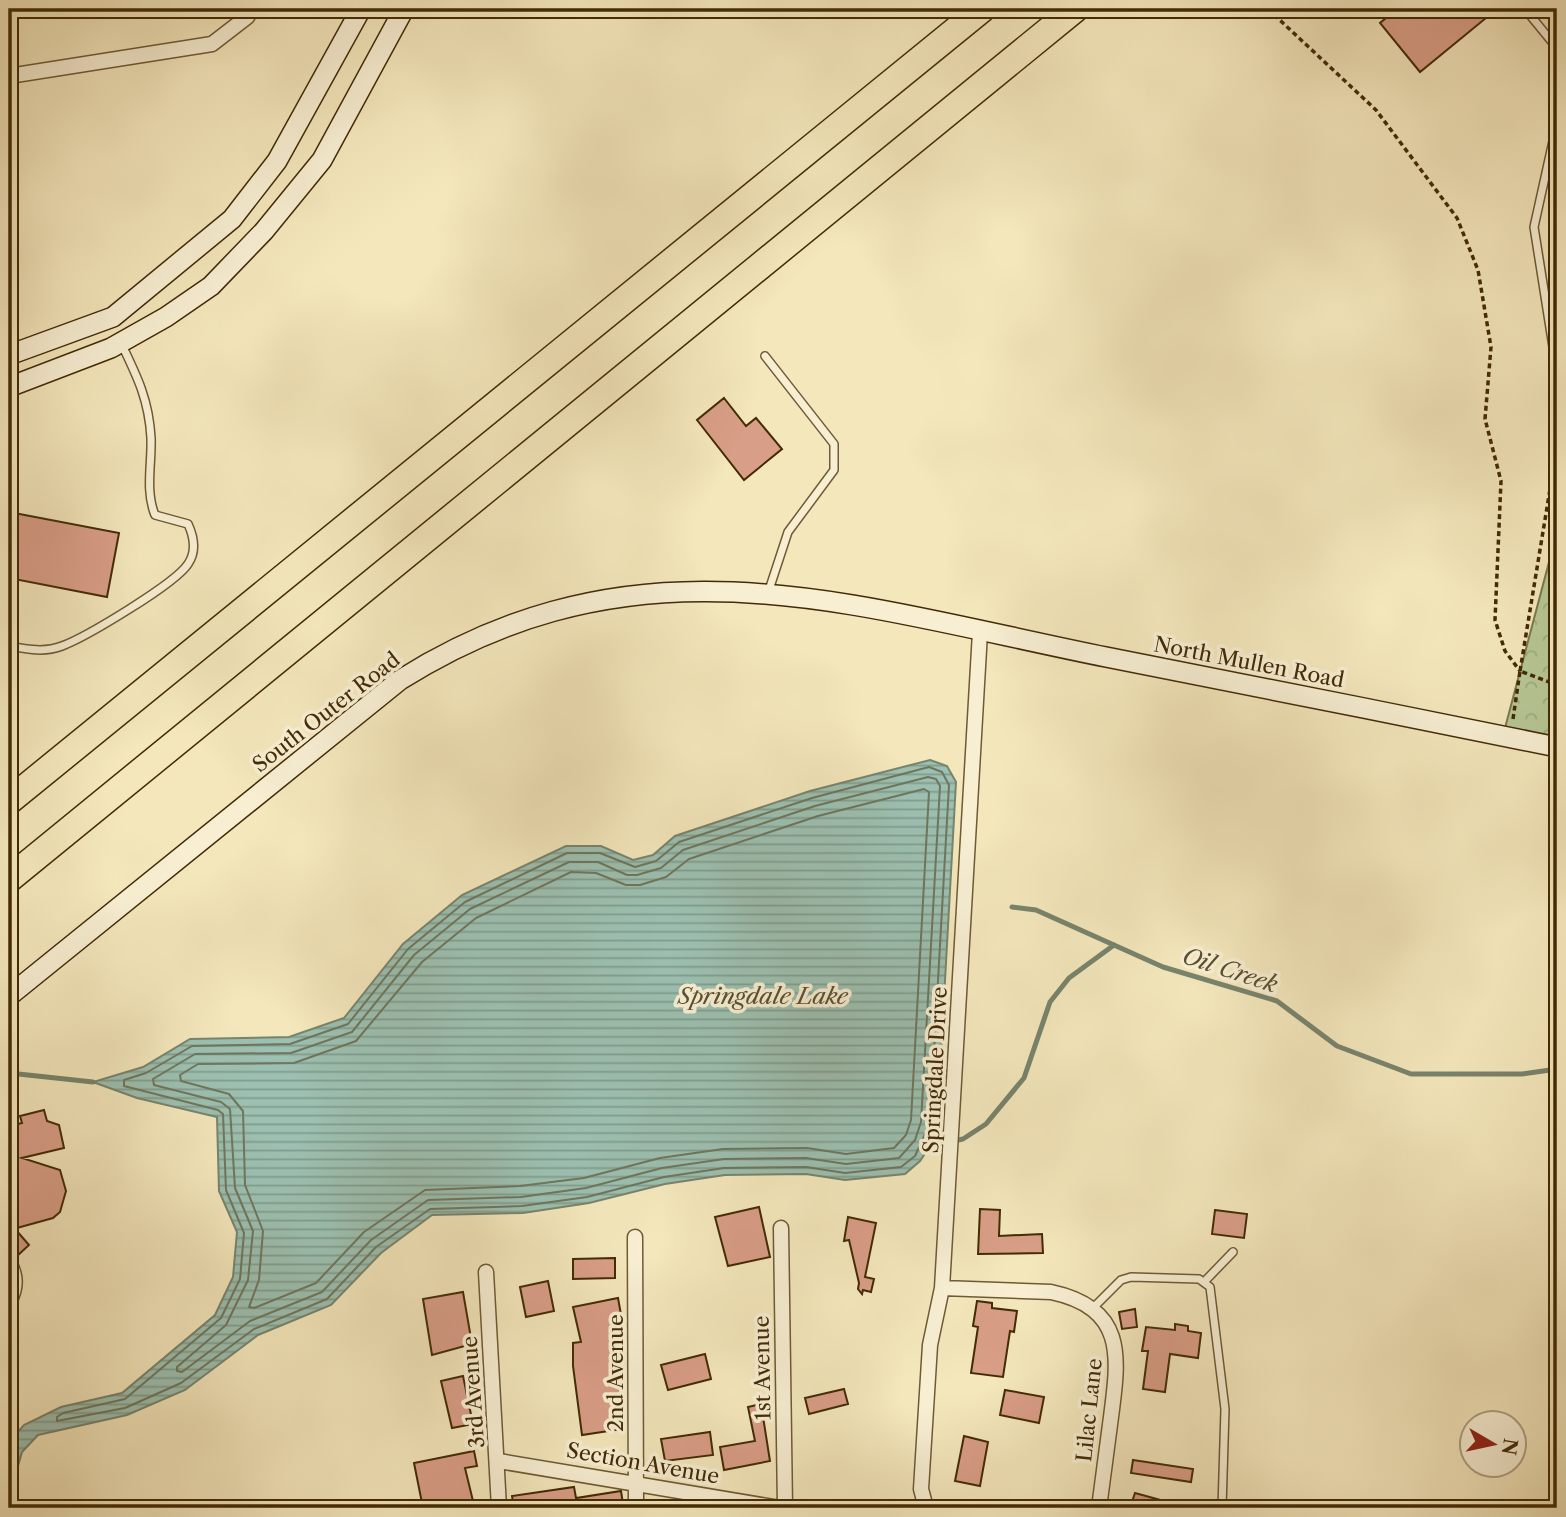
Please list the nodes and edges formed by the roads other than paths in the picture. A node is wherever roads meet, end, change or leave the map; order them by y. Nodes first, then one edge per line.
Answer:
1 (252, 9) edge
2 (360, 9) edge
3 (404, 9) edge
4 (982, 9) edge
5 (1075, 9) edge
6 (1525, 9) edge
7 (1557, 48) edge
8 (9, 76) edge
9 (1557, 123) edge
10 (121, 343) junction
11 (9, 355) edge
12 (765, 356) dead end
13 (1557, 372) edge
14 (9, 387) edge
15 (768, 593) junction
16 (980, 632) junction
17 (9, 646) edge
18 (1557, 747) edge
19 (9, 801) edge
20 (9, 879) edge
21 (9, 996) edge
22 (781, 1228) dead end
23 (635, 1237) dead end
24 (1233, 1252) dead end
25 (9, 1263) edge
26 (486, 1272) dead end
27 (1205, 1281) junction
28 (942, 1288) junction
29 (9, 1302) edge
30 (1092, 1309) junction
31 (499, 1461) junction
32 (636, 1482) junction
33 (499, 1508) edge
34 (636, 1508) edge
35 (779, 1508) edge
36 (785, 1508) edge
37 (926, 1508) edge
38 (1099, 1508) edge
39 (1222, 1508) edge

1 - 8 street
2 - 11 street
3 - 10 street
4 - 19 highway
5 - 20 highway
6 - 7 lane
9 - 13 lane
10 - 14 street
10 - 17 lane
12 - 15 lane
15 - 16 street, North Mullen Road
15 - 21 street, South Outer Road
16 - 18 street, North Mullen Road
16 - 28 street, Springdale Drive
22 - 36 street, 1st Avenue
23 - 32 street, 2nd Avenue
24 - 27 lane
25 - 29 street
26 - 31 street, 3rd Avenue
27 - 30 lane
27 - 39 lane
28 - 30 street
28 - 37 street, Springdale Drive
30 - 38 street, Lilac Lane
31 - 32 street, Section Avenue
31 - 33 street, 3rd Avenue
32 - 34 street, 2nd Avenue
32 - 35 street, Section Avenue

